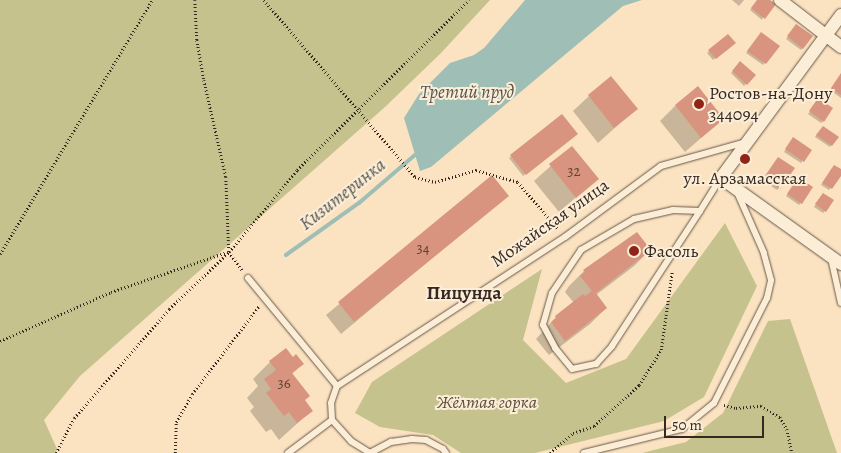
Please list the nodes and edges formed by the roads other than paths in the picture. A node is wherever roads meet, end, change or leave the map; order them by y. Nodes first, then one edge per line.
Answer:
1 (780, 0) edge
2 (841, 15) edge
3 (826, 36) junction
4 (841, 48) edge
5 (748, 141) junction
6 (721, 178) junction
7 (737, 190) junction
8 (700, 211) junction
9 (836, 260) edge
10 (248, 278) road end
11 (841, 303) edge
12 (337, 386) junction
13 (332, 420) junction
14 (288, 453) edge
15 (370, 453) edge
16 (446, 453) edge
17 (584, 453) edge

1 - 3 street
2 - 3 street
3 - 4 street
3 - 5 street
5 - 6 street
5 - 12 lane, Можайская улица
6 - 7 street
6 - 8 lane
7 - 9 street
7 - 17 lane
8 - 8 lane
9 - 11 lane
10 - 12 lane
12 - 13 lane
13 - 14 lane
13 - 15 lane
15 - 16 lane

